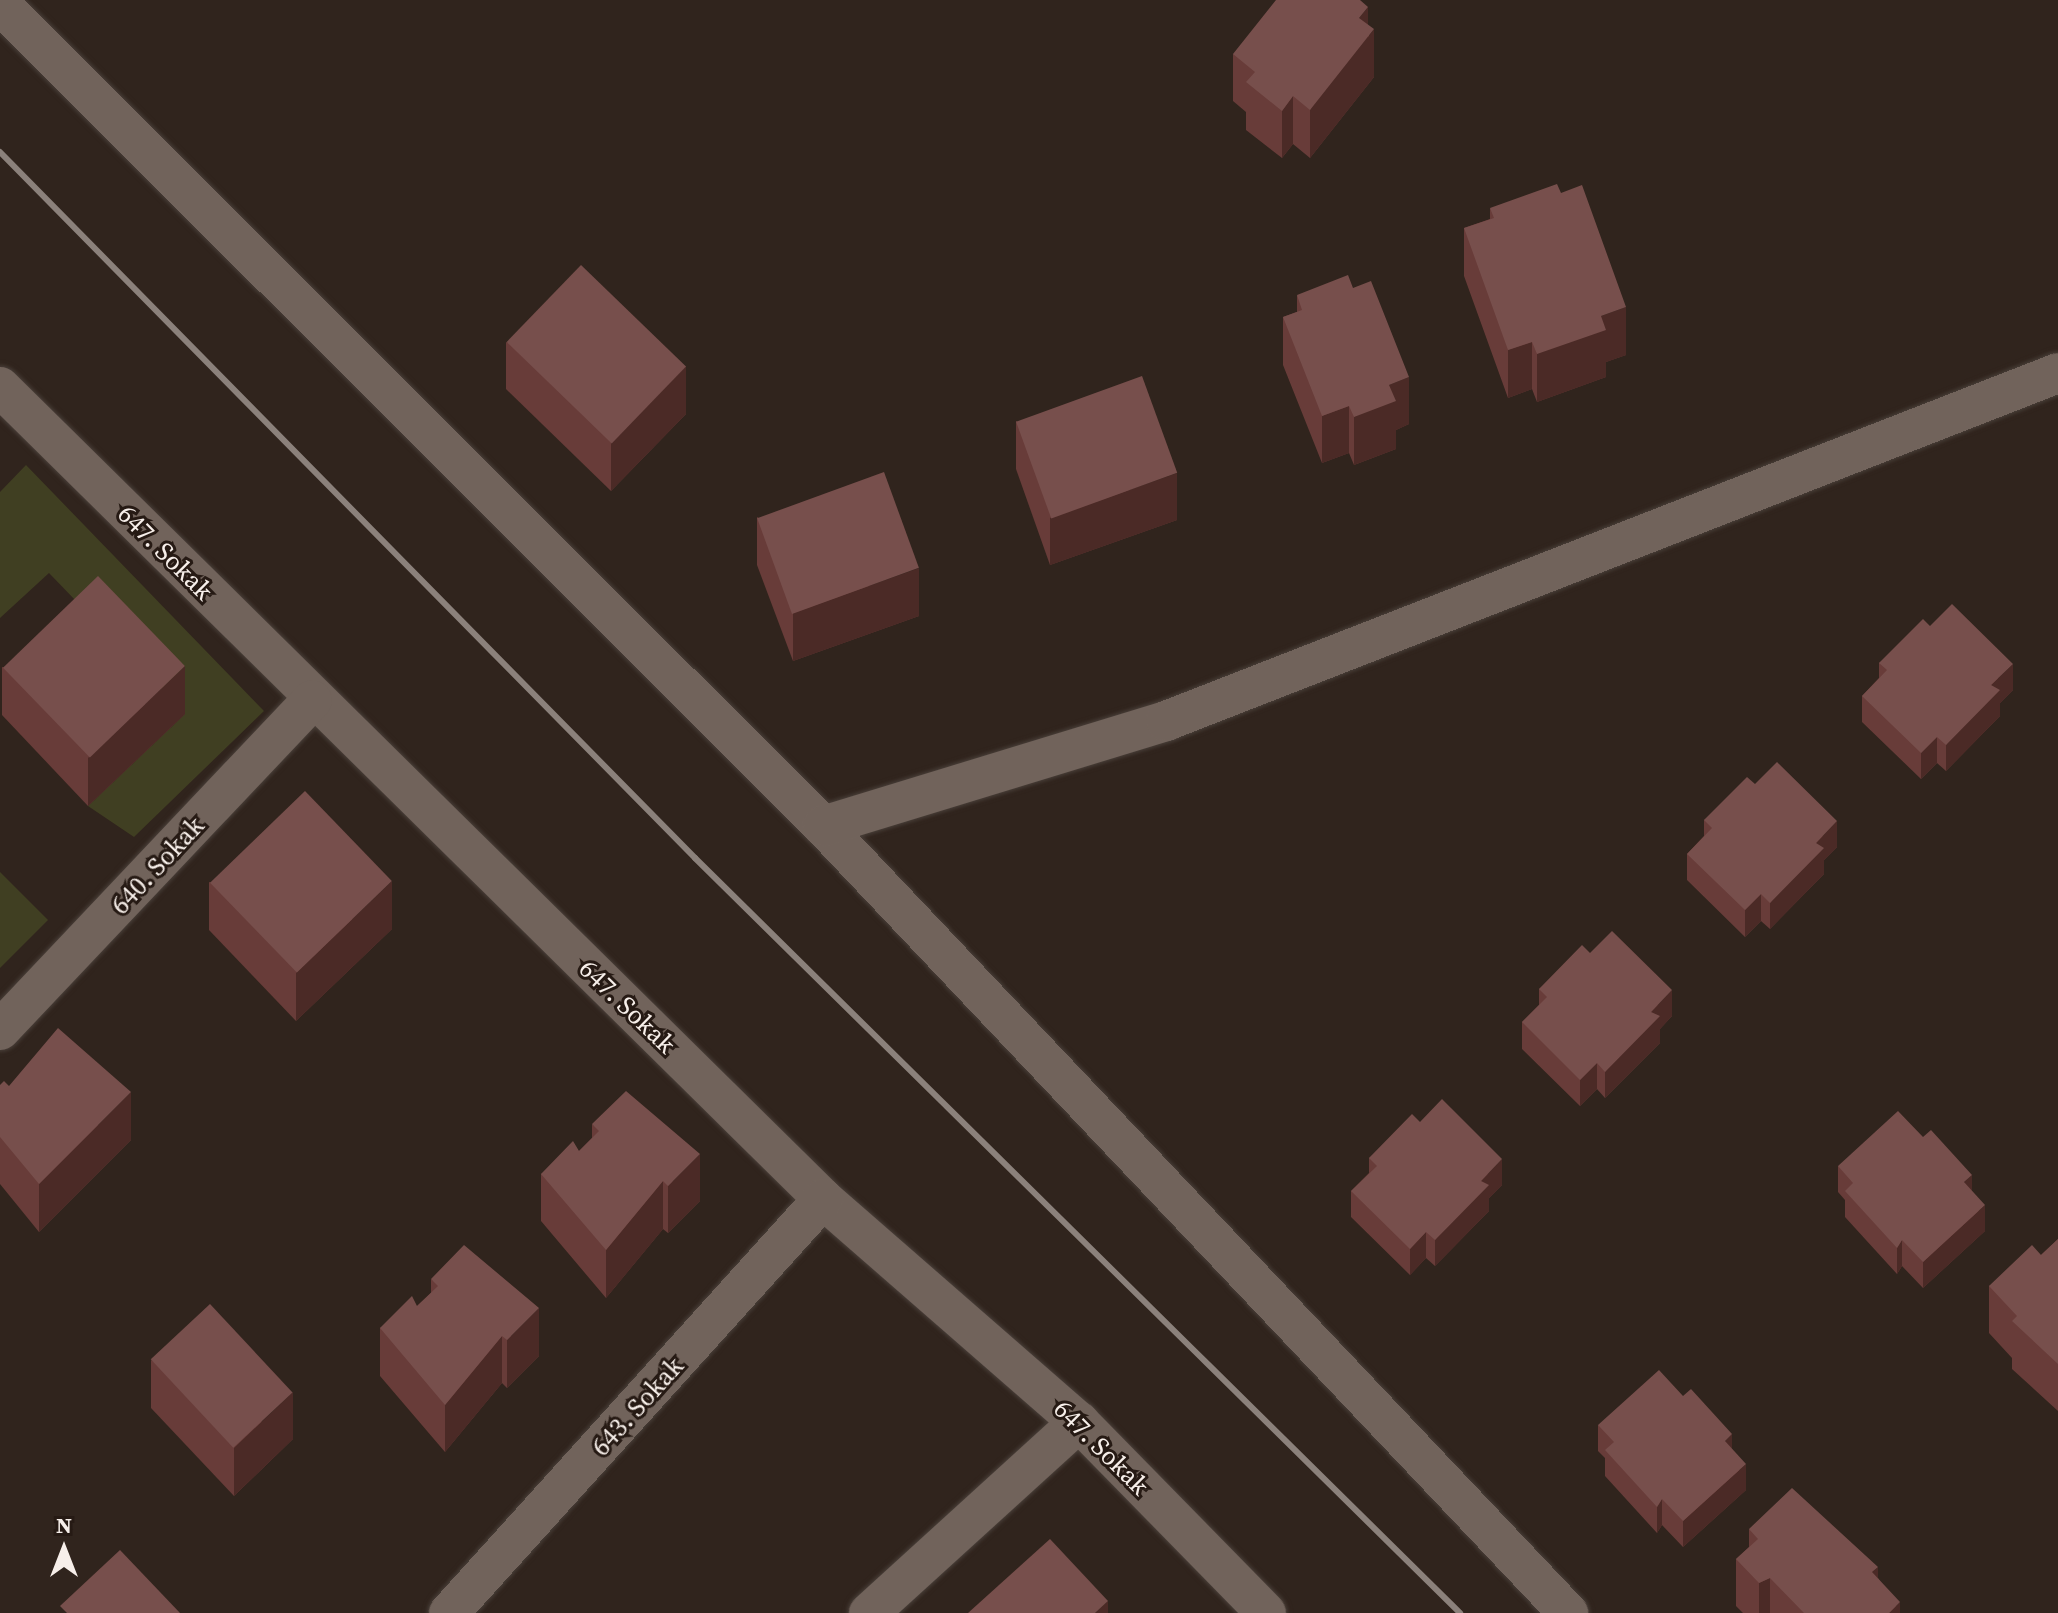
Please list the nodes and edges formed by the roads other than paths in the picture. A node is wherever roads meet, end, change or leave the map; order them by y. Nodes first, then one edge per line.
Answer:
1 (0, 4) edge
2 (2058, 373) edge
3 (0, 387) edge
4 (312, 700) junction
5 (823, 826) junction
6 (0, 1030) edge
7 (823, 1199) junction
8 (1079, 1422) junction
9 (450, 1613) edge
10 (869, 1613) edge
11 (1266, 1613) edge
12 (1568, 1613) edge

1 - 5 street
2 - 5 street
3 - 4 street, 647. Sokak
4 - 6 street, 640. Sokak
4 - 7 street, 647. Sokak
5 - 12 street
7 - 8 street, 647. Sokak
7 - 9 street, 643. Sokak
8 - 10 street
8 - 11 street, 647. Sokak

